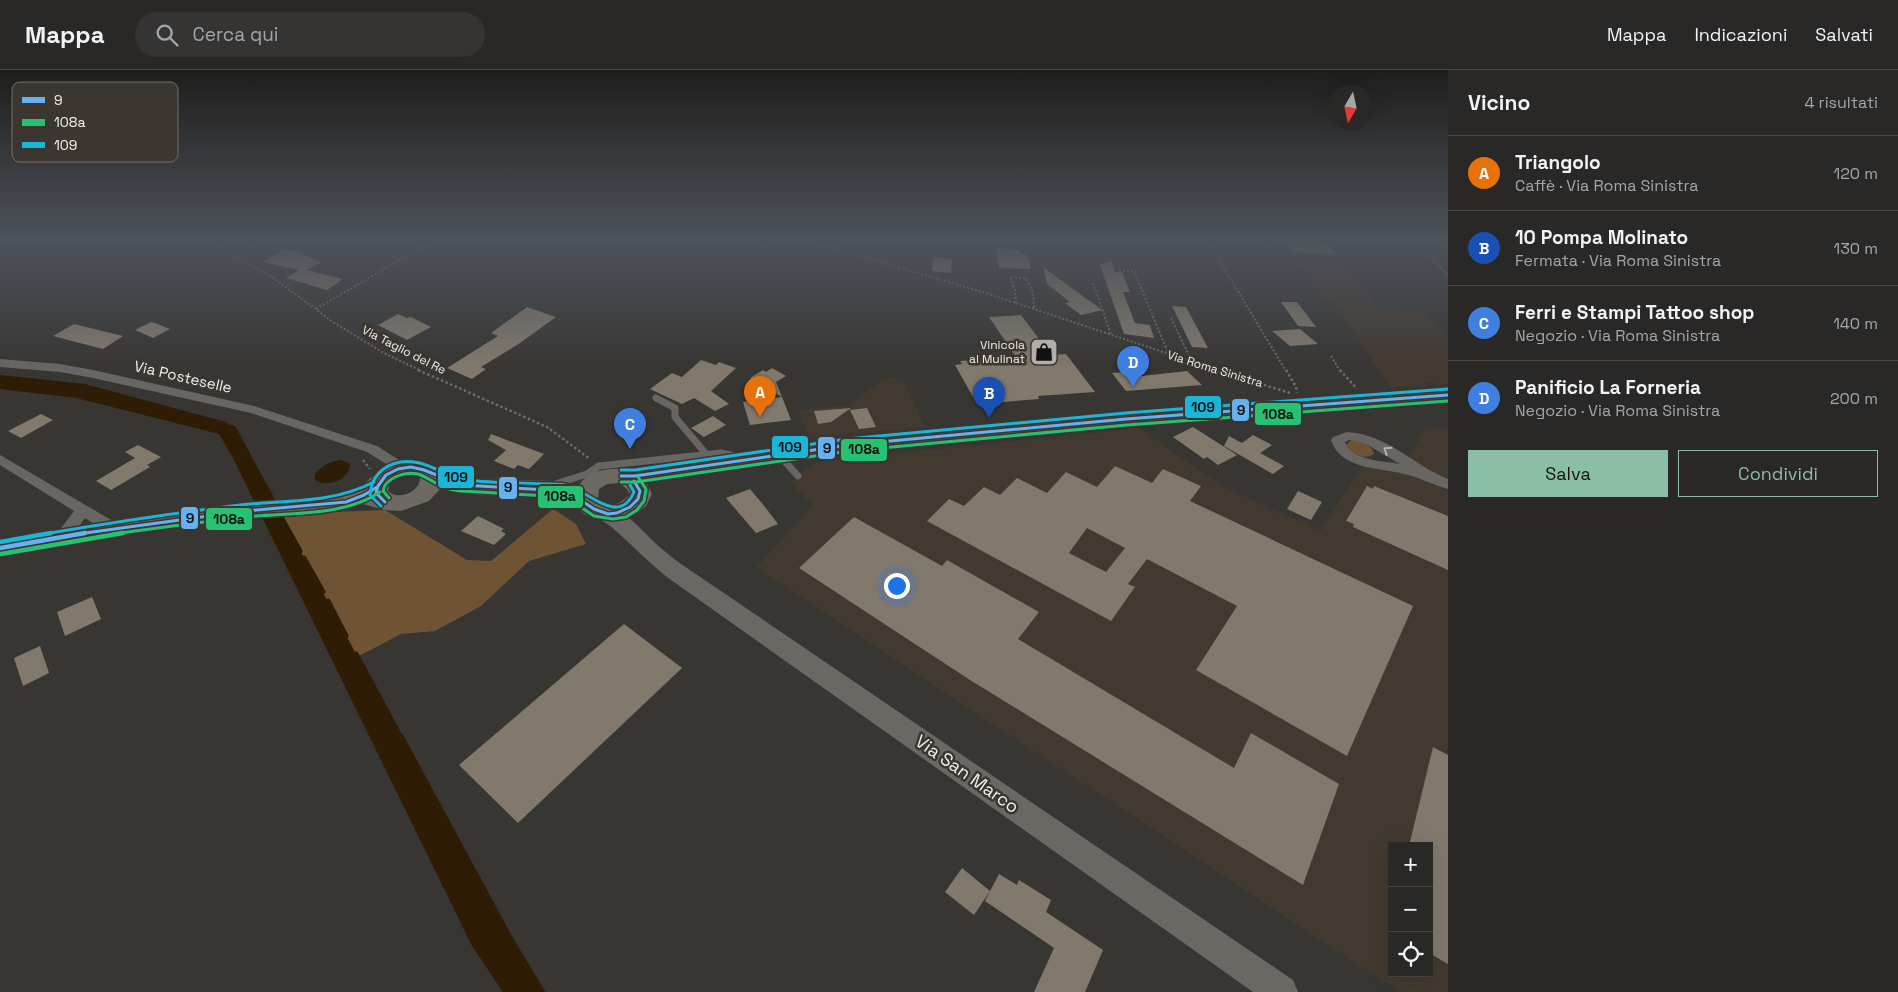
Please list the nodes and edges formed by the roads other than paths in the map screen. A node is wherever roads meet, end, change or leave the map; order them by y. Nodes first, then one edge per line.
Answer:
1 (0, 363) edge
2 (1448, 395) edge
3 (656, 398) dead end
4 (356, 450) junction
5 (707, 454) junction
6 (778, 455) junction
7 (0, 459) edge
8 (736, 460) junction
9 (408, 467) junction
10 (679, 469) junction
11 (430, 473) junction
12 (597, 473) junction
13 (620, 476) junction
14 (798, 476) dead end
15 (1428, 476) junction
16 (379, 484) junction
17 (1448, 484) edge
18 (467, 485) junction
19 (542, 488) junction
20 (420, 497) junction
21 (636, 497) junction
22 (596, 508) junction
23 (84, 509) junction
24 (245, 511) joint
25 (113, 528) junction
26 (64, 535) junction
27 (0, 548) edge
28 (654, 555) junction
29 (1281, 992) edge

1 - 4 street, Via Posteselle
2 - 6 main road, Via Roma Sinistra
3 - 5 lane
4 - 9 street, Via Posteselle
4 - 16 street, Via Posteselle
5 - 8 lane
5 - 12 lane
6 - 8 main road, Via Roma Sinistra
6 - 14 lane
7 - 23 street
8 - 10 main road, Via Roma Sinistra
9 - 11 main road
9 - 16 main road
10 - 13 main road, Via Roma Sinistra
10 - 21 main road, Via Roma Sinistra
11 - 18 main road
11 - 20 main road
12 - 13 main road, Via Roma Sinistra
12 - 19 main road
12 - 22 main road
13 - 21 main road
15 -> 15 street
15 - 17 street
16 - 20 main road
16 - 24 main road
18 - 19 main road
18 - 20 main road
19 - 22 main road
21 - 22 main road
21 - 28 street, Via San Marco
22 - 28 street, Via San Marco
23 - 25 street
23 - 26 street
24 - 25 main road
25 - 26 main road
26 - 27 main road
28 - 29 street, Via San Marco

